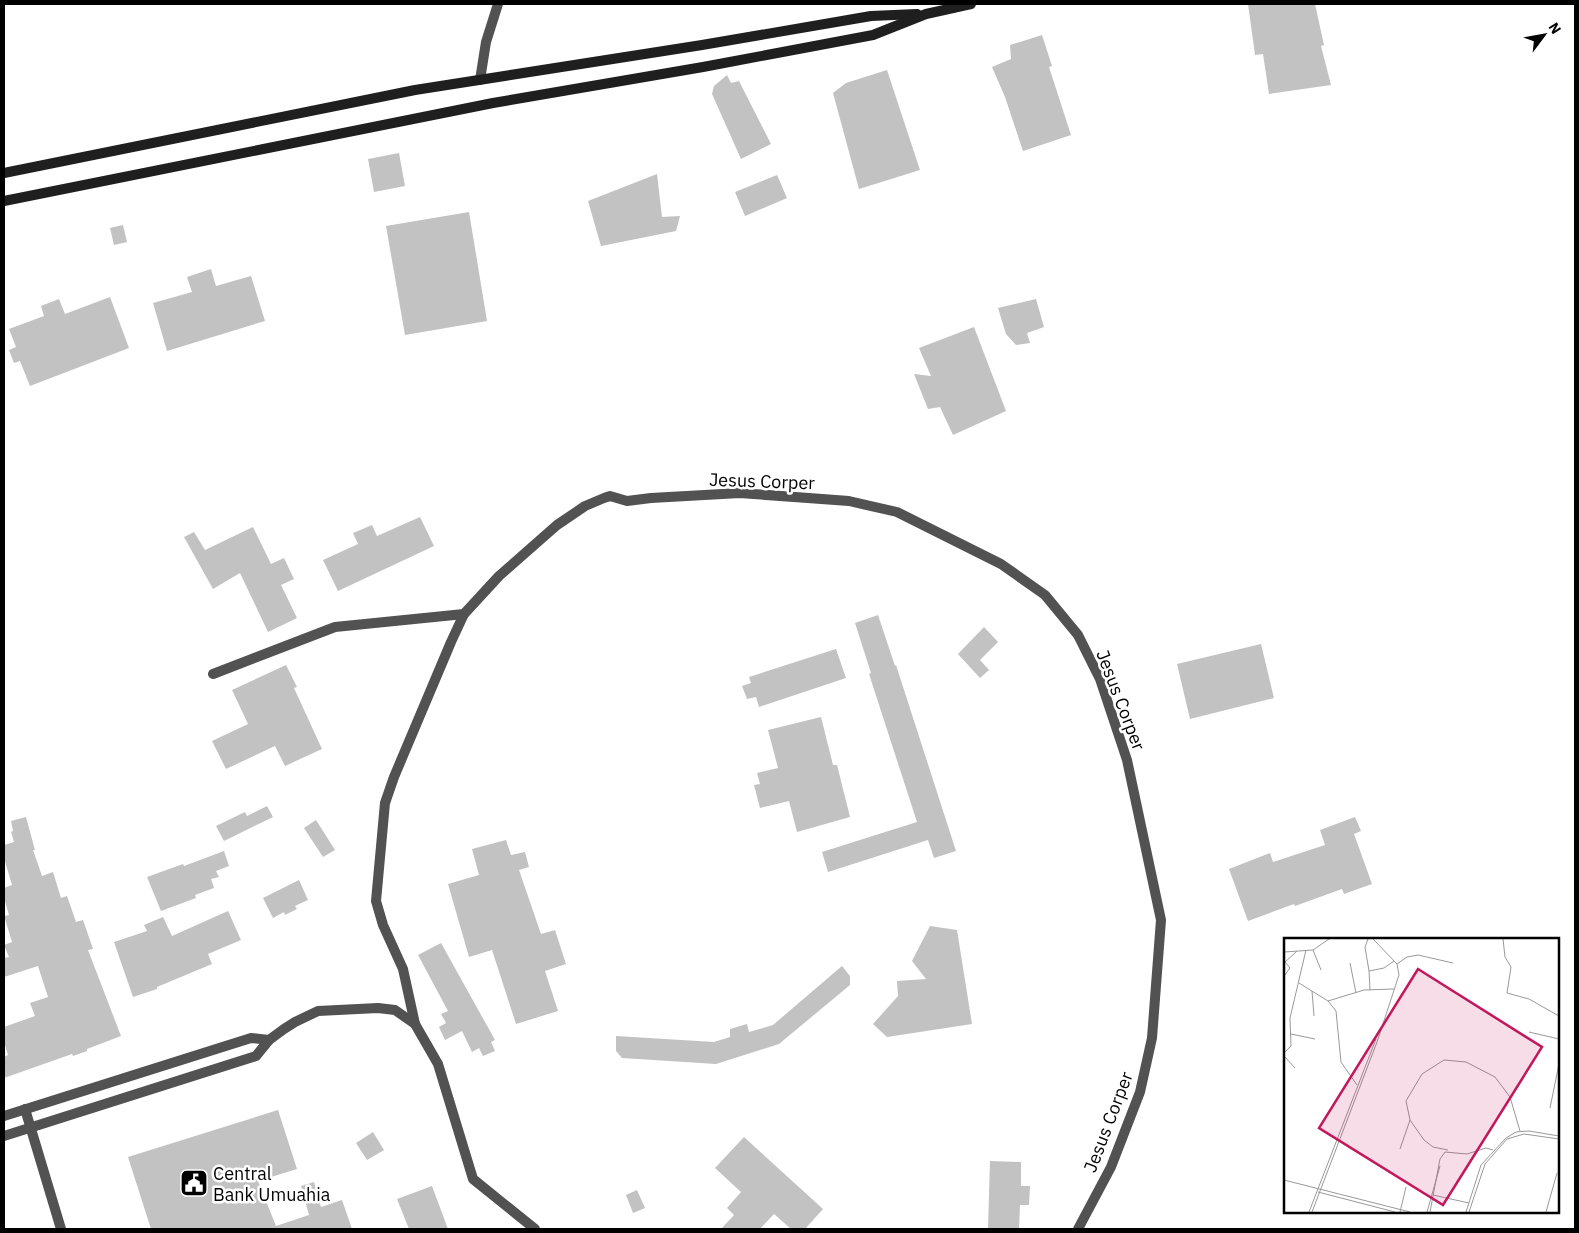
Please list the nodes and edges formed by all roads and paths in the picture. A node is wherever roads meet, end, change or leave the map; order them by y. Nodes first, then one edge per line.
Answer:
1 (498, 4) edge
2 (971, 4) edge
3 (926, 14) junction
4 (480, 80) junction
5 (4, 172) edge
6 (4, 201) edge
7 (464, 614) junction
8 (213, 674) dead end
9 (415, 1024) junction
10 (269, 1040) junction
11 (24, 1109) junction
12 (4, 1116) edge
13 (31, 1128) junction
14 (4, 1136) edge
15 (60, 1229) edge
16 (535, 1229) edge
17 (1078, 1229) edge

1 - 4 street
2 - 3 street
3 - 4 street
3 - 6 street
4 - 5 street
7 - 8 street
7 - 9 street, Jesus Corper
7 - 17 street, Jesus Corper
9 - 10 street
9 - 16 street
10 - 11 street
10 - 13 street
11 - 12 street
11 - 13 street
13 - 14 street
13 - 15 street

